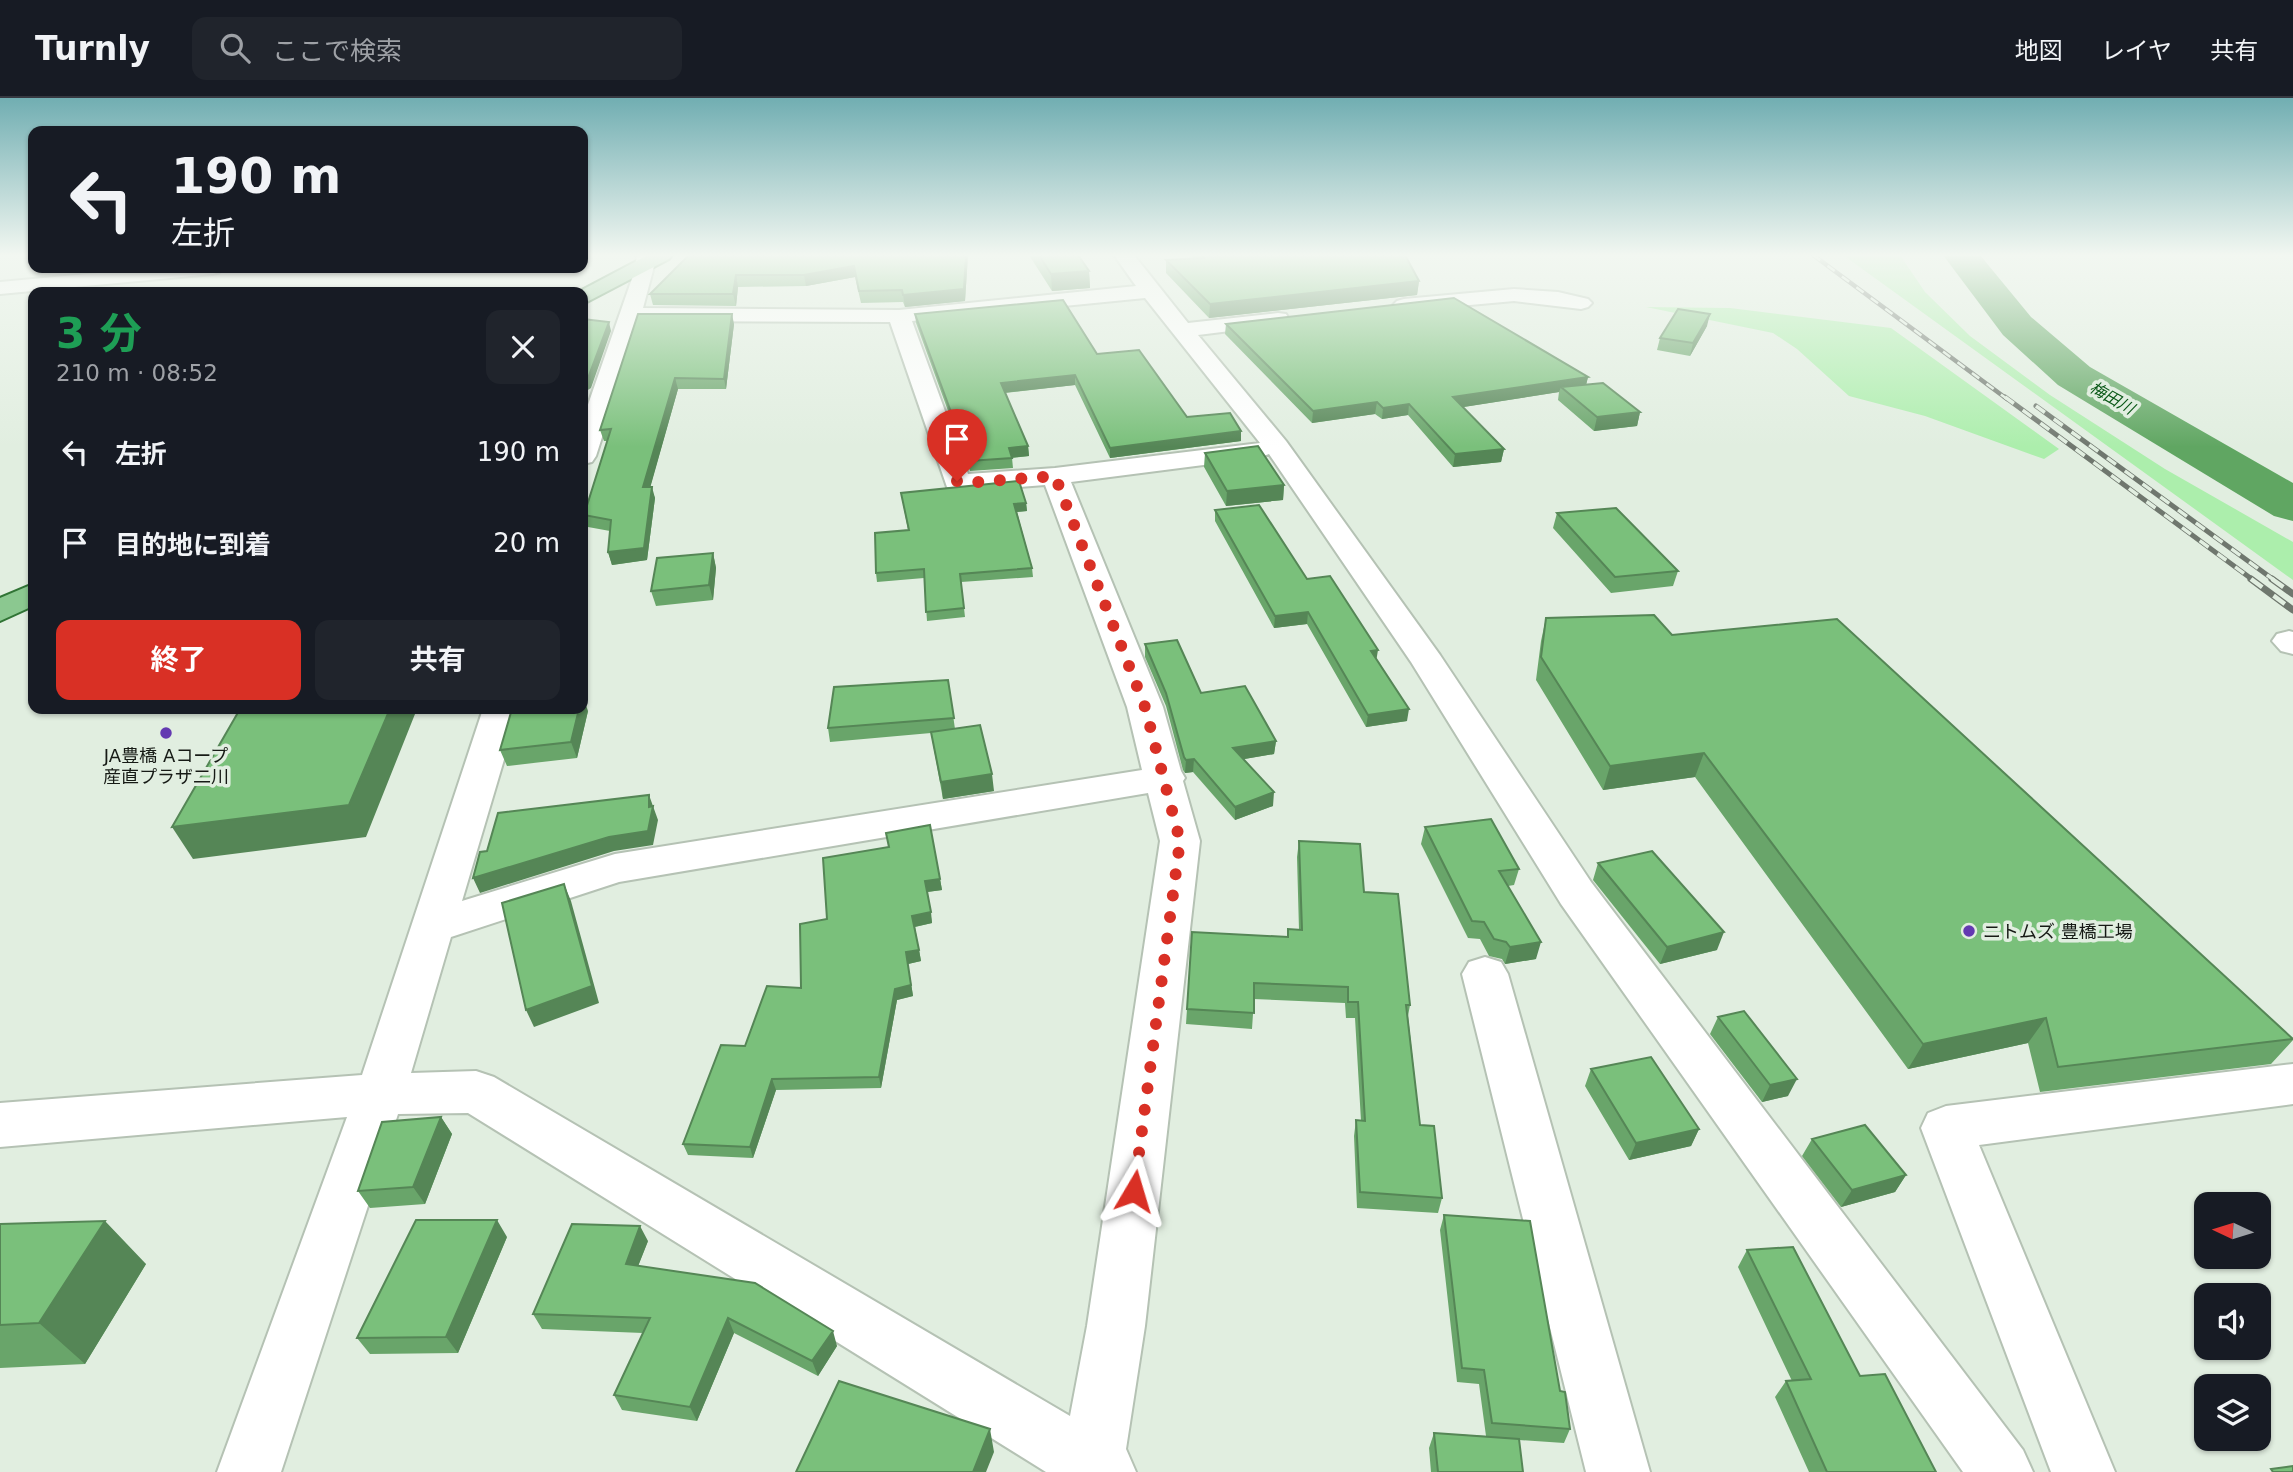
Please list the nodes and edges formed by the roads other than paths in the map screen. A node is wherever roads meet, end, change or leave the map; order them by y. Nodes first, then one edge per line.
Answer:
1 (628, 319) edge
2 (900, 319) edge
3 (1174, 319) edge
4 (1276, 319) edge
5 (1183, 330) junction
6 (588, 441) edge
7 (1277, 447) junction
8 (1055, 476) junction
9 (28, 596) edge
10 (0, 611) edge
11 (499, 714) edge
12 (1166, 778) junction
13 (432, 927) junction
14 (1485, 974) dead end
15 (2293, 1084) edge
16 (380, 1094) junction
17 (0, 1125) edge
18 (1097, 1470) edge
19 (249, 1472) edge
20 (1618, 1472) edge
21 (2001, 1472) edge
22 (2083, 1472) edge

1 - 6 street
2 - 8 street
3 - 5 street
4 - 5 street
5 - 7 street
7 - 8 street
7 - 21 street
8 - 12 street
9 - 10 main road
11 - 13 street
12 - 13 street
12 - 18 street
13 - 16 street
14 - 20 street
15 - 22 street
16 - 17 street
16 - 18 street
16 - 19 street

